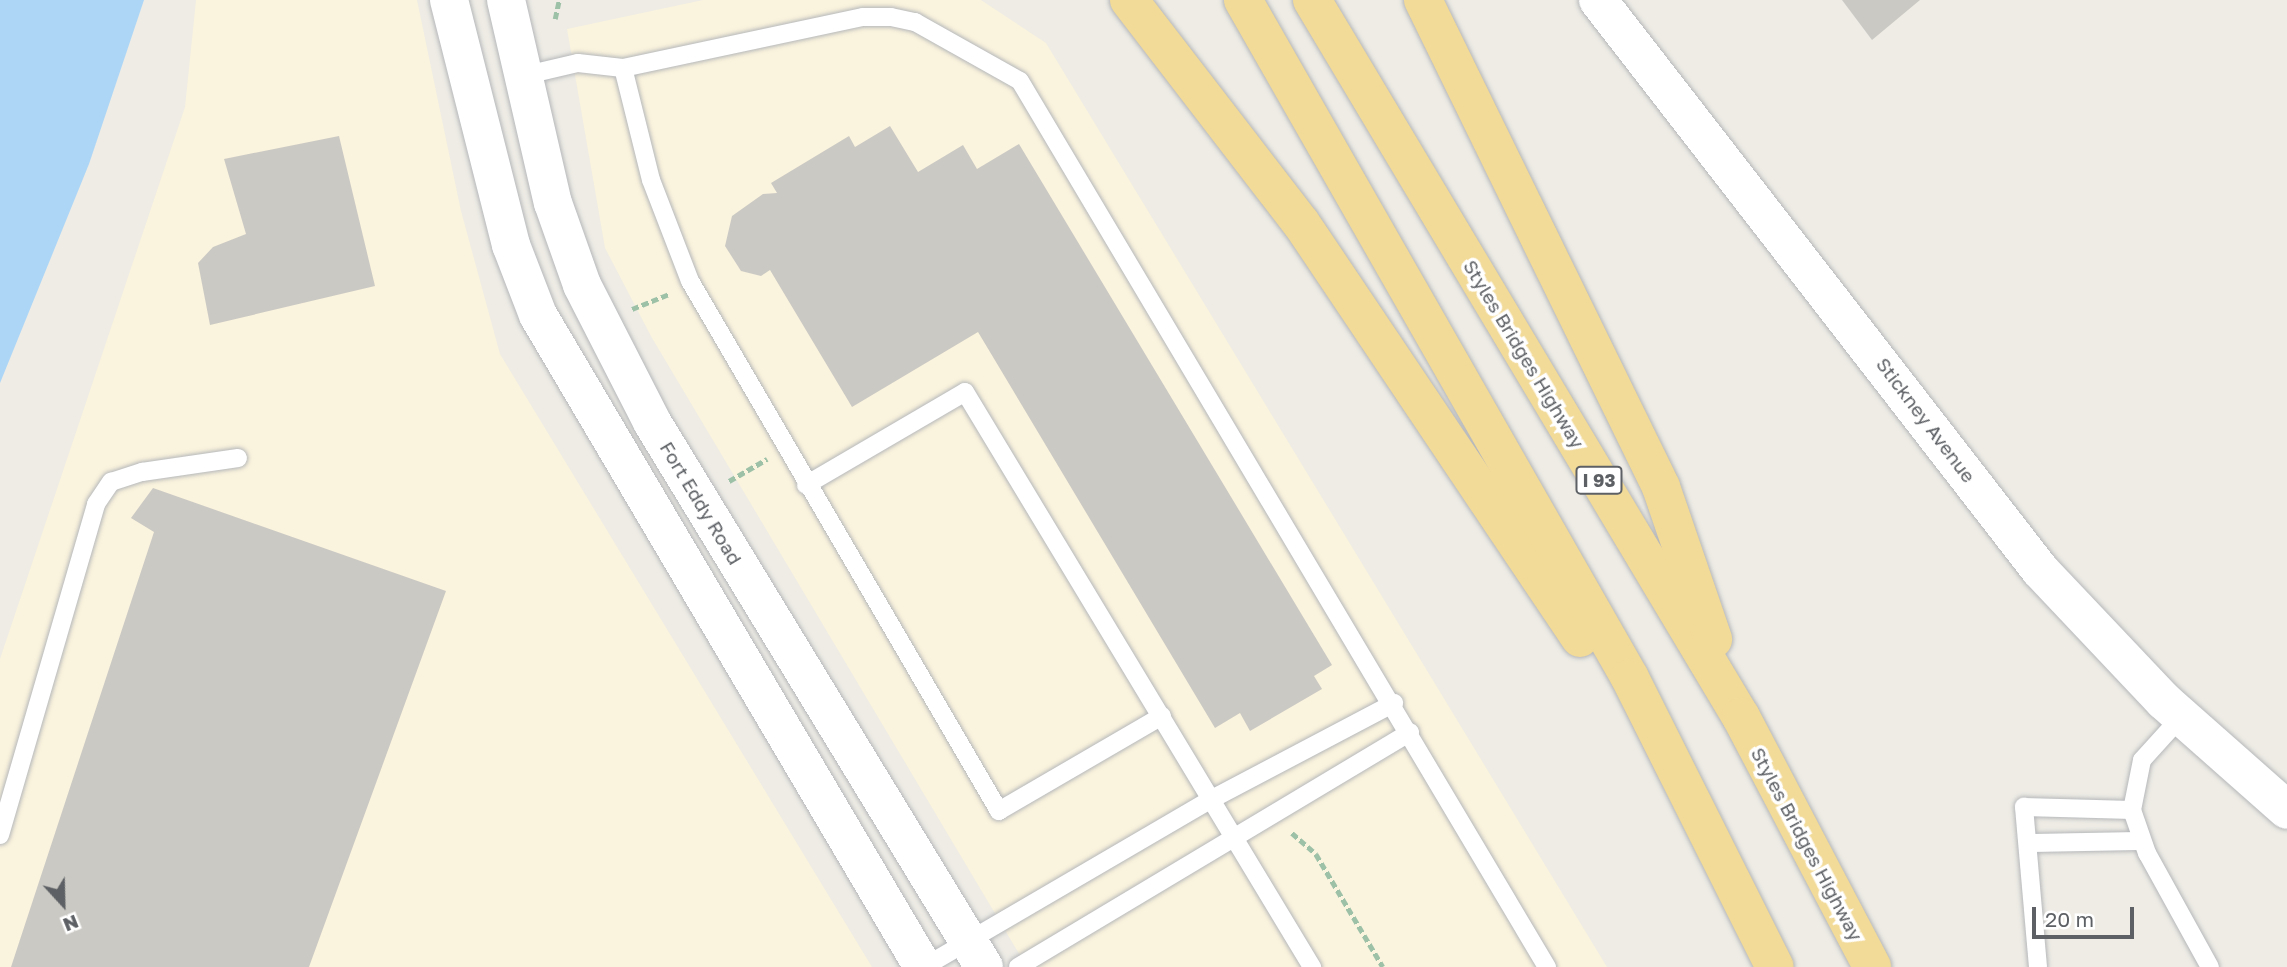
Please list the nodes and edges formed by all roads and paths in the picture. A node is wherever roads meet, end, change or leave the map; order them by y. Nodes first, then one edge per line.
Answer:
1 (449, 0) edge
2 (506, 0) edge
3 (559, 0) edge
4 (1129, 0) edge
5 (1243, 0) edge
6 (1312, 0) edge
7 (1423, 0) edge
8 (1598, 0) edge
9 (555, 19) dead end
10 (623, 68) junction
11 (522, 76) junction
12 (673, 293) dead end
13 (629, 311) dead end
14 (238, 458) dead end
15 (768, 459) dead end
16 (728, 481) dead end
17 (806, 485) junction
18 (1394, 703) junction
19 (1162, 716) junction
20 (1741, 717) junction
21 (2181, 718) junction
22 (1410, 732) junction
23 (1212, 799) junction
24 (2132, 810) junction
25 (2287, 810) edge
26 (1286, 829) dead end
27 (0, 835) edge
28 (1233, 835) junction
29 (2142, 841) junction
30 (2028, 843) junction
31 (1719, 851) junction
32 (976, 955) edge
33 (924, 967) edge
34 (1018, 967) edge
35 (1312, 967) edge
36 (1383, 967) edge
37 (1547, 967) edge
38 (1775, 967) edge
39 (1872, 967) edge
40 (2038, 967) edge
41 (2210, 967) edge

1 - 33 street
2 - 11 street, Fort Eddy Road
3 - 9 path
4 - 31 highway
5 - 31 highway
6 - 20 highway, Styles Bridges Highway / I 93
7 - 20 highway
8 - 21 street, Stickney Avenue
10 - 11 lane
10 - 17 lane
10 - 18 lane
11 - 32 street, Fort Eddy Road
12 - 13 path
14 - 27 lane
15 - 16 path
17 - 19 lane
17 - 19 lane
18 - 22 lane
18 - 23 lane
19 - 23 lane
20 - 39 highway, Styles Bridges Highway / I 93
21 - 24 lane
21 - 25 street, Stickney Avenue
22 - 28 lane
22 - 37 lane
23 - 28 lane
23 - 32 lane
24 - 29 lane
24 - 30 lane
26 - 36 path
28 - 34 lane
28 - 35 lane
29 - 30 lane
29 - 41 lane
30 - 40 lane
31 - 38 highway
32 - 33 lane

